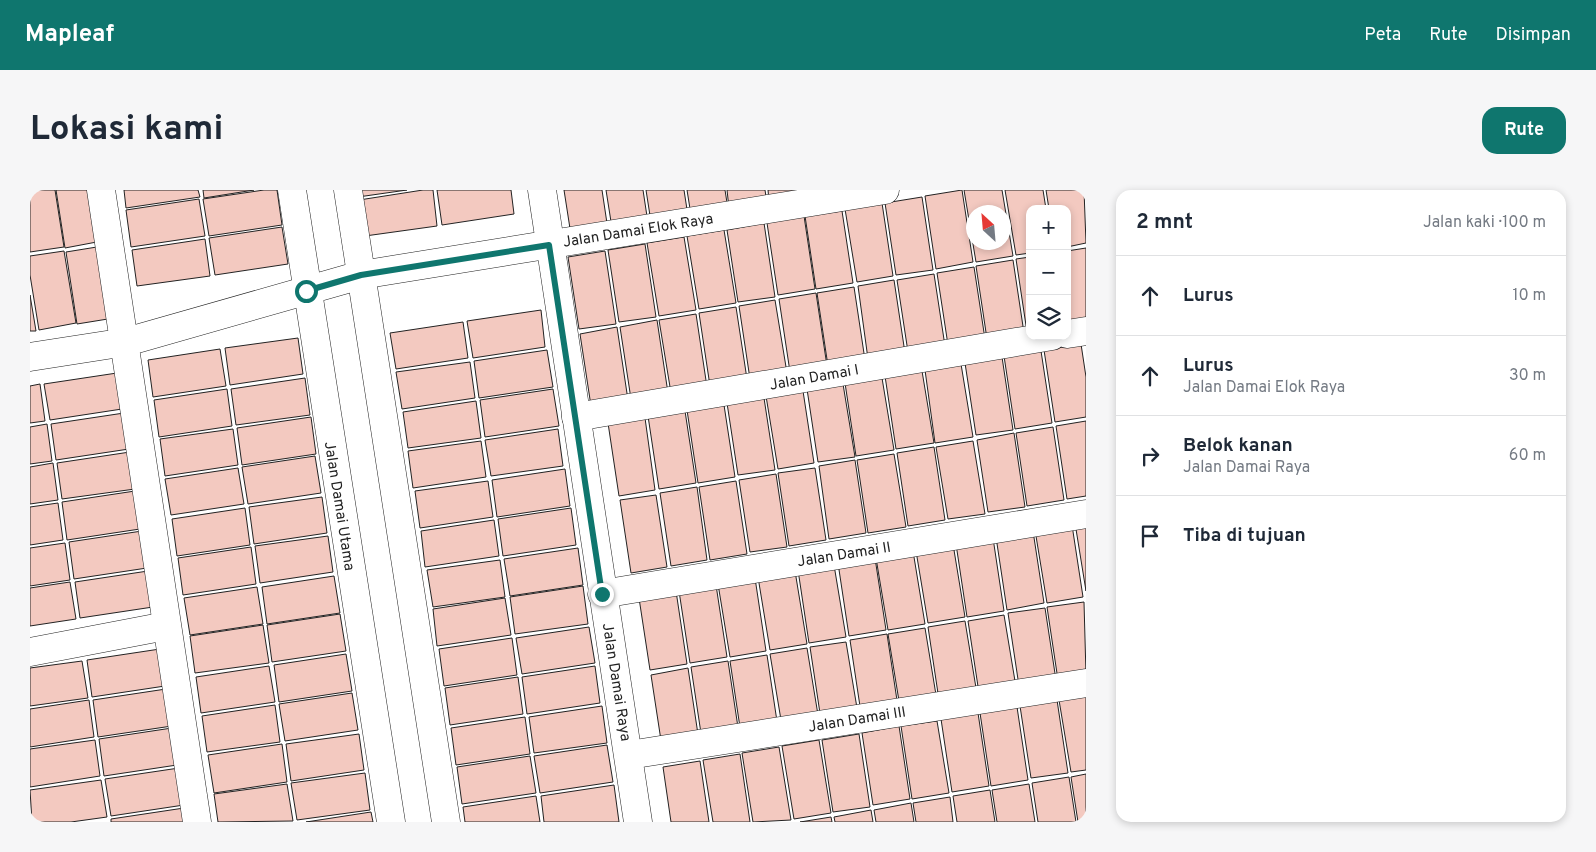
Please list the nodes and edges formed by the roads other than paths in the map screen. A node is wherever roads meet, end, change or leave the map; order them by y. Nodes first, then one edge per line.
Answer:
1 (101, 190) edge
2 (292, 190) edge
3 (348, 190) edge
4 (542, 190) edge
5 (885, 190) edge
6 (549, 245) junction
7 (361, 275) junction
8 (306, 291) junction
9 (1086, 330) edge
10 (1071, 333) edge
11 (1028, 340) edge
12 (126, 342) junction
13 (30, 357) edge
14 (576, 417) junction
15 (1086, 514) edge
16 (602, 594) junction
17 (166, 626) junction
18 (30, 652) edge
19 (1086, 683) edge
20 (629, 756) junction
21 (197, 822) edge
22 (391, 822) edge
23 (446, 822) edge
24 (638, 822) edge

1 - 12 street
2 - 8 street, Jalan Damai Utama
3 - 7 street
4 - 6 street, Jalan Damai Raya
5 - 6 street, Jalan Damai Elok Raya
6 - 7 street, Jalan Damai Elok Raya
6 - 14 street, Jalan Damai Raya
7 - 8 street, Jalan Damai Elok Raya
7 - 23 street
8 - 12 street, Jalan Damai Elok Raya
8 - 22 street, Jalan Damai Utama
9 - 10 street
11 - 14 street, Jalan Damai I
12 - 13 street, Jalan Damai Elok Raya
12 - 17 street
14 - 16 street, Jalan Damai Raya
15 - 16 street, Jalan Damai II
16 - 20 street, Jalan Damai Raya
17 - 18 street
17 - 21 street
19 - 20 street, Jalan Damai III
20 - 24 street, Jalan Damai Raya

